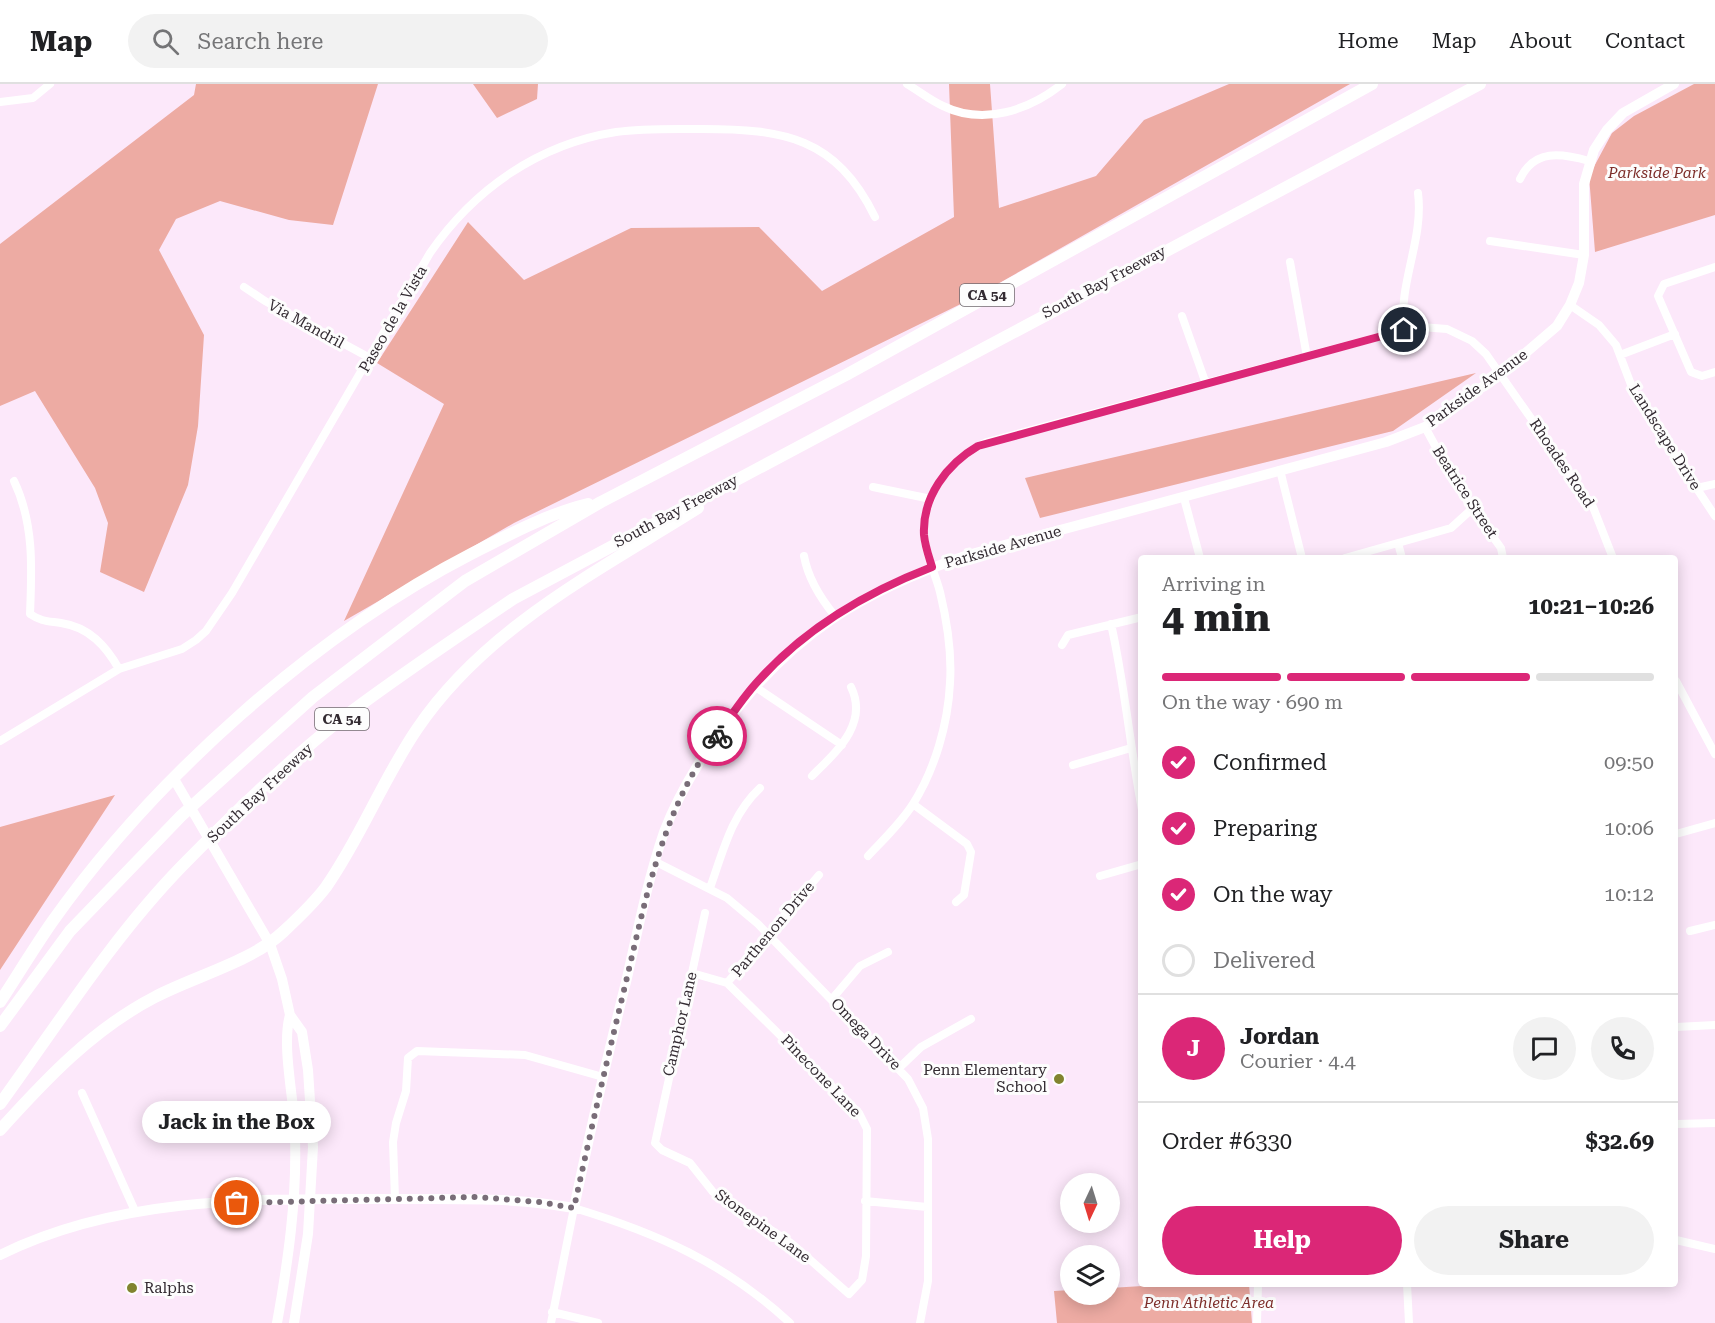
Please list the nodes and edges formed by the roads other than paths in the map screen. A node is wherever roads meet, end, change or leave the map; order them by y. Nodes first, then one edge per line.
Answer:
1 (50, 84) edge
2 (907, 84) edge
3 (1062, 84) edge
4 (1372, 84) edge
5 (1480, 84) edge
6 (1674, 84) edge
7 (0, 102) edge
8 (1589, 161) junction
9 (1520, 179) dead end
10 (1418, 193) dead end
11 (875, 217) dead end
12 (1490, 241) dead end
13 (1584, 255) junction
14 (1290, 262) dead end
15 (1715, 267) edge
16 (244, 287) dead end
17 (1570, 305) junction
18 (1182, 316) dead end
19 (1404, 330) junction
20 (1675, 334) junction
21 (1620, 355) junction
22 (1307, 357) junction
23 (370, 358) junction
24 (1715, 372) edge
25 (1501, 374) junction
26 (1206, 384) junction
27 (1425, 427) junction
28 (785, 453) junction
29 (1280, 470) junction
30 (14, 481) dead end
31 (1715, 484) edge
32 (873, 487) dead end
33 (1697, 488) junction
34 (1184, 498) junction
35 (931, 499) junction
36 (601, 502) junction
37 (1473, 508) junction
38 (1715, 516) edge
39 (1398, 543) junction
40 (1199, 555) edge
41 (1301, 555) edge
42 (1355, 555) edge
43 (1401, 555) edge
44 (1502, 555) edge
45 (1612, 555) edge
46 (804, 556) dead end
47 (932, 567) junction
48 (835, 616) junction
49 (1138, 618) edge
50 (1111, 624) junction
51 (1062, 645) dead end
52 (119, 669) junction
53 (1678, 685) edge
54 (754, 686) junction
55 (851, 687) dead end
56 (0, 741) edge
57 (842, 745) junction
58 (1131, 748) junction
59 (1715, 754) edge
60 (1073, 765) dead end
61 (812, 776) dead end
62 (174, 779) junction
63 (1138, 787) edge
64 (760, 788) dead end
65 (913, 804) junction
66 (1715, 823) edge
67 (1678, 833) edge
68 (868, 856) dead end
69 (656, 862) junction
70 (1138, 865) edge
71 (819, 875) dead end
72 (1100, 876) dead end
73 (710, 888) junction
74 (956, 902) dead end
75 (705, 913) dead end
76 (1715, 925) edge
77 (1690, 931) dead end
78 (769, 936) junction
79 (270, 944) junction
80 (888, 952) dead end
81 (692, 973) junction
82 (728, 982) junction
83 (832, 999) junction
84 (0, 1002) edge
85 (290, 1015) junction
86 (971, 1019) dead end
87 (1715, 1025) edge
88 (0, 1026) edge
89 (1678, 1027) edge
90 (899, 1068) junction
91 (603, 1077) junction
92 (82, 1093) dead end
93 (0, 1104) edge
94 (1715, 1123) edge
95 (1678, 1124) edge
96 (0, 1130) edge
97 (654, 1135) joint
98 (311, 1199) junction
99 (395, 1199) junction
100 (294, 1200) junction
101 (865, 1201) junction
102 (927, 1206) junction
103 (574, 1208) junction
104 (135, 1210) junction
105 (1678, 1240) edge
106 (1715, 1249) edge
107 (0, 1255) edge
108 (1258, 1287) edge
109 (1407, 1287) edge
110 (849, 1294) joint
111 (552, 1312) junction
112 (277, 1323) edge
113 (294, 1323) edge
114 (550, 1323) edge
115 (598, 1323) edge
116 (790, 1323) edge
117 (920, 1323) edge
118 (1257, 1323) edge
119 (1409, 1323) edge

1 - 7 street
2 - 3 street
4 - 36 highway, CA 54
5 - 28 highway, South Bay Freeway / CA 54
6 - 8 main road, Parkside Avenue
8 - 9 street
8 - 13 main road, Parkside Avenue
10 - 19 street
11 - 23 street, Paseo de la Vista
12 - 13 street
13 - 17 main road, Parkside Avenue
14 - 22 street
15 - 20 street
16 - 23 street, Via Mandril
17 - 21 street, Landscape Drive
17 - 25 main road, Parkside Avenue
18 - 26 street
19 - 22 street, Rhoades Road
19 - 25 street, Rhoades Road
20 - 21 street
20 - 24 street
21 - 33 street, Landscape Drive
22 - 26 street, Rhoades Road
23 - 52 street, Paseo de la Vista
25 - 27 main road, Parkside Avenue
25 - 45 street, Rhoades Road
26 - 35 street, Rhoades Road
27 - 29 main road, Parkside Avenue
27 - 37 street, Beatrice Street
28 - 79 highway
28 - 93 highway, South Bay Freeway / CA 54
29 - 34 main road, Parkside Avenue
29 - 41 street
30 - 52 street
31 - 33 street
32 - 35 street
33 - 38 street, Landscape Drive
34 - 40 street
34 - 47 main road, Parkside Avenue
35 - 47 street, Rhoades Road
36 - 62 highway
36 - 88 highway, CA 54
37 - 39 street
37 - 44 street, Beatrice Street
39 - 42 street
39 - 43 street
46 - 48 street
47 - 48 main road, Parkside Avenue
47 - 65 street, Rhoades Road
48 - 54 main road, Parkside Avenue
49 - 50 street
50 - 51 street
50 - 58 street
52 - 56 street, Paseo de la Vista
53 - 59 street
54 - 57 street
54 - 69 main road, Parkside Avenue
55 - 57 street
57 - 61 street
58 - 60 street
58 - 63 street
62 - 79 main road
62 - 84 highway
64 - 73 street
65 - 68 street, Rhoades Road
65 - 74 street
66 - 67 street
69 - 73 street, Omega Drive
69 - 91 main road, Parkside Avenue
70 - 72 street
71 - 78 street, Parthenon Drive
73 - 78 street, Omega Drive
75 - 81 street, Camphor Lane
76 - 77 street
78 - 82 street, Parthenon Drive
78 - 83 street, Omega Drive
79 - 85 main road
79 - 96 highway
80 - 83 street
81 - 82 street
81 - 97 street, Camphor Lane
82 - 101 street, Pinecone Lane
83 - 90 street, Omega Drive
85 - 98 main road
85 - 100 main road
86 - 90 street
87 - 89 street
90 - 102 street, Omega Drive
91 - 99 street
91 - 103 main road, Parkside Avenue
92 - 104 street
94 - 95 street
97 - 110 street, Stonepine Lane
98 - 99 main road
98 - 100 main road
98 - 113 main road
99 - 103 main road
100 - 104 main road
100 - 112 main road
101 - 102 street
101 - 110 street, Pinecone Lane
102 - 117 street, Omega Drive
103 - 111 street, Parkside Avenue
103 - 116 street
104 - 107 main road
105 - 106 street
108 - 118 street
109 - 119 street
111 - 114 street, Parkside Avenue
111 - 115 street

